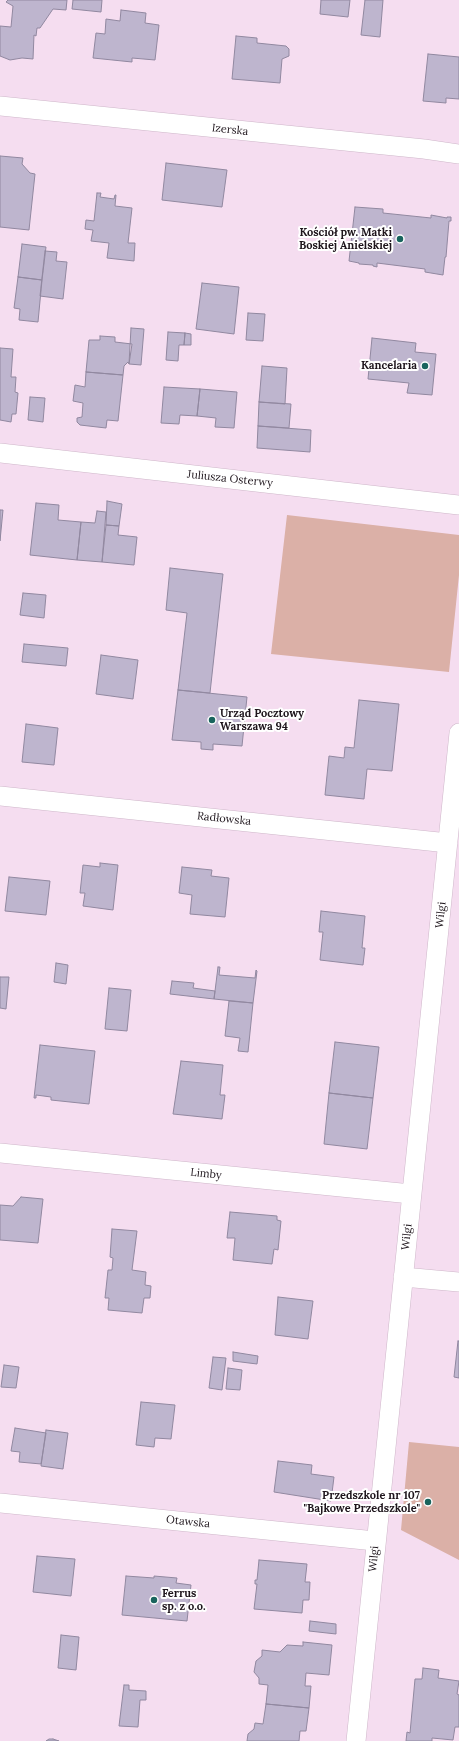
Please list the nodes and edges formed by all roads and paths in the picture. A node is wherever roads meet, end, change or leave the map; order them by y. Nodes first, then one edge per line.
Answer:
1 (0, 106) edge
2 (459, 154) edge
3 (0, 453) edge
4 (459, 505) edge
5 (459, 733) edge
6 (0, 796) edge
7 (448, 843) junction
8 (0, 1153) edge
9 (412, 1194) junction
10 (403, 1276) junction
11 (459, 1282) edge
12 (0, 1503) edge
13 (375, 1541) junction
14 (356, 1741) edge

1 - 2 street, Izerska
3 - 4 street, Juliusza Osterwy
5 - 7 street, Wilgi
6 - 7 street, Radłowska
7 - 9 street, Wilgi
8 - 9 street, Limby
9 - 10 street, Wilgi
10 - 11 street
10 - 13 street, Wilgi
12 - 13 street, Otawska
13 - 14 street, Wilgi

